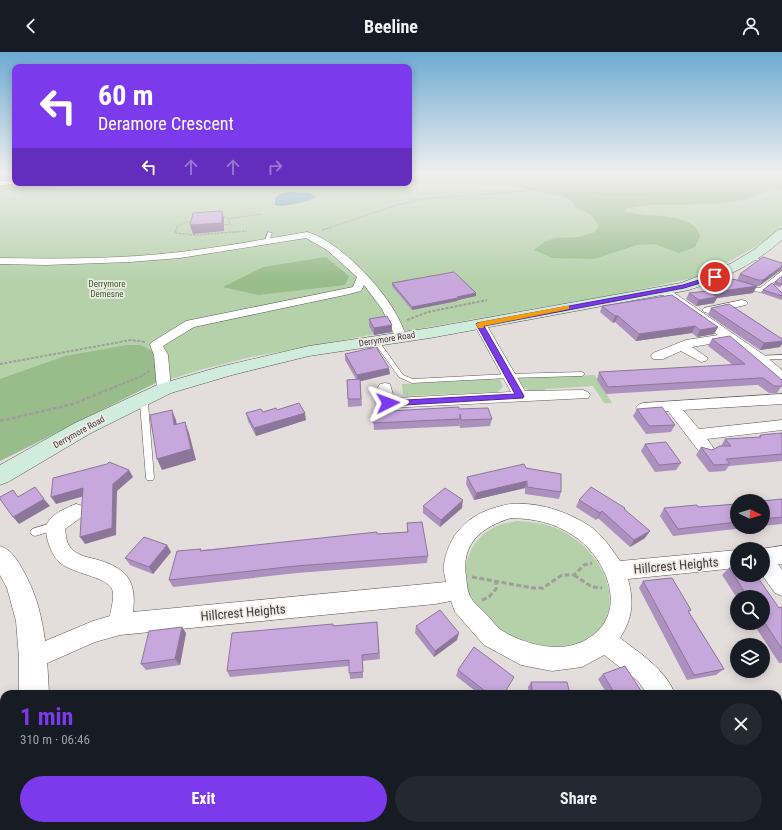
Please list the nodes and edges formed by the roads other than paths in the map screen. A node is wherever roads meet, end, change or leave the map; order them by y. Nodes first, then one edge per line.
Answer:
1 (782, 233) edge
2 (751, 257) junction
3 (0, 261) edge
4 (782, 267) edge
5 (782, 274) edge
6 (362, 277) junction
7 (715, 277) junction
8 (663, 290) junction
9 (740, 308) dead end
10 (695, 312) junction
11 (480, 324) junction
12 (398, 331) junction
13 (729, 337) junction
14 (376, 341) junction
15 (681, 346) junction
16 (658, 356) dead end
17 (782, 357) edge
18 (701, 358) dead end
19 (759, 358) junction
20 (582, 374) dead end
21 (508, 376) junction
22 (782, 377) edge
23 (385, 387) dead end
24 (164, 389) junction
25 (583, 395) dead end
26 (520, 396) junction
27 (782, 399) edge
28 (140, 400) junction
29 (672, 406) junction
30 (643, 408) edge
31 (782, 425) edge
32 (696, 434) junction
33 (708, 450) edge
34 (0, 476) edge
35 (150, 478) dead end
36 (76, 511) dead end
37 (55, 526) junction
38 (35, 532) dead end
39 (782, 555) edge
40 (0, 556) edge
41 (770, 556) edge
42 (730, 560) edge
43 (770, 570) edge
44 (615, 573) junction
45 (782, 586) edge
46 (459, 591) junction
47 (120, 624) junction
48 (605, 641) junction
49 (34, 657) junction
50 (34, 690) edge
51 (660, 690) edge

1 - 2 main road, Derrymore Road
2 - 4 lane
2 - 7 main road, Derrymore Road
3 - 6 street
5 - 7 lane
6 - 12 street
6 - 24 street
7 - 8 main road, Derrymore Road
8 - 10 street
8 - 11 main road, Derrymore Road
9 - 10 street
10 - 13 street
11 - 12 main road, Derrymore Road
11 - 21 street
12 - 14 main road, Derrymore Road
13 - 15 street
13 - 19 street
14 - 21 lane
14 - 24 main road, Derrymore Road
15 - 16 street
15 - 18 street
17 - 19 lane
19 - 22 street
20 - 21 lane
21 - 26 street
23 - 26 street
24 - 28 main road, Derrymore Road
25 - 26 street
27 - 29 street
28 - 34 main road, Derrymore Road
28 - 35 lane
29 - 30 street
29 - 32 street
31 - 32 street
32 - 33 street
36 - 37 street
37 - 38 lane
37 - 47 street
39 - 41 street
40 - 49 street
42 - 44 street, Hillcrest Heights
43 - 45 street
44 - 46 street
44 - 48 street
46 - 47 street, Hillcrest Heights
46 - 48 street
47 - 49 street, Hillcrest Heights
48 - 51 street
49 - 50 street

